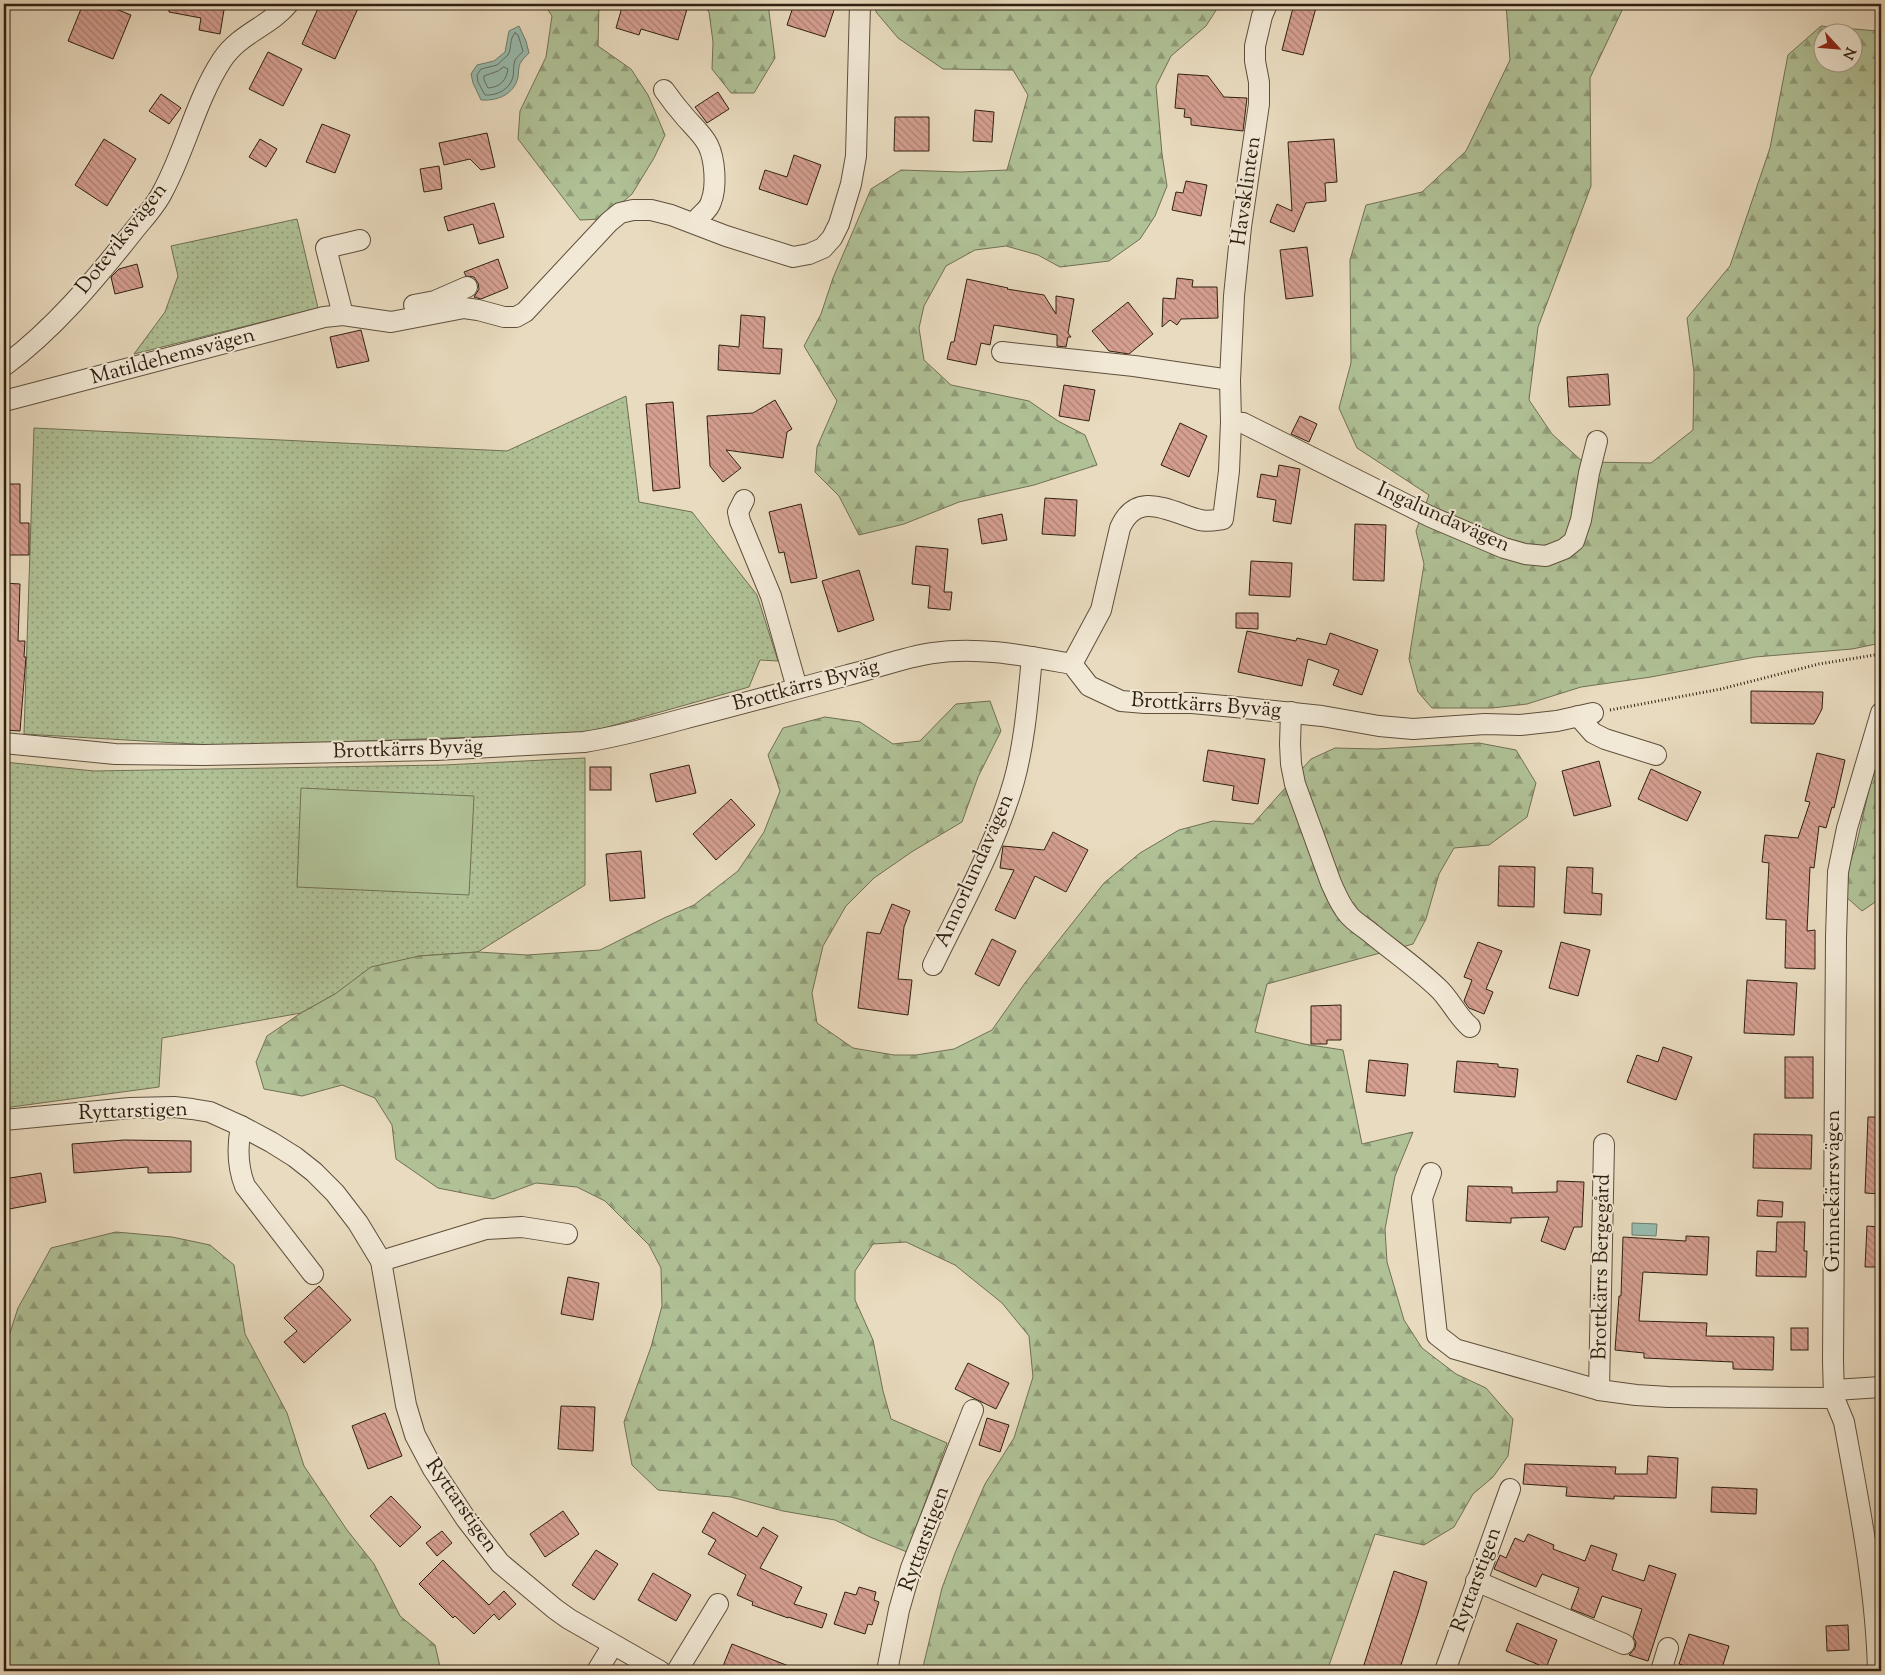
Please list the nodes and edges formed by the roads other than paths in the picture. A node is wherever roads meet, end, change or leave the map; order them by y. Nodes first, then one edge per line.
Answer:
1 (288, 4) edge
2 (860, 4) edge
3 (1267, 4) edge
4 (664, 90) dead end
5 (695, 223) junction
6 (360, 240) dead end
7 (466, 287) dead end
8 (343, 315) junction
9 (370, 318) junction
10 (1002, 352) dead end
11 (4, 366) edge
12 (1230, 380) junction
13 (4, 401) edge
14 (1231, 422) junction
15 (1597, 441) dead end
16 (744, 500) dead end
17 (1032, 657) junction
18 (1072, 664) junction
19 (797, 688) junction
20 (1291, 712) junction
21 (1881, 713) edge
22 (4, 743) edge
23 (1656, 755) dead end
24 (934, 965) dead end
25 (1470, 1027) dead end
26 (4, 1120) edge
27 (241, 1126) junction
28 (1604, 1144) dead end
29 (1431, 1173) dead end
30 (567, 1234) dead end
31 (381, 1261) junction
32 (313, 1274) dead end
33 (1881, 1387) edge
34 (1600, 1390) junction
35 (1835, 1394) junction
36 (973, 1410) dead end
37 (1510, 1489) dead end
38 (1476, 1581) junction
39 (718, 1604) dead end
40 (1624, 1644) dead end
41 (613, 1645) junction
42 (1668, 1648) dead end
43 (598, 1671) edge
44 (660, 1671) edge
45 (677, 1671) edge
46 (887, 1671) edge
47 (1445, 1671) edge
48 (1660, 1671) edge
49 (1878, 1671) edge

1 - 11 street, Doteviksvägen
2 - 5 street, Matildehemsvägen
3 - 12 street, Havsklinten
4 - 5 street
5 - 9 street, Matildehemsvägen
6 - 8 street
7 - 9 street
8 - 9 street, Matildehemsvägen
8 - 13 street, Matildehemsvägen
10 - 12 street
12 - 14 street, Havsklinten
14 - 15 street, Ingalundavägen
14 - 18 street, Havsklinten
16 - 19 street
17 - 18 street, Brottkärrs Byväg
17 - 19 street, Brottkärrs Byväg
17 - 24 street, Annorlundavägen
18 - 20 street, Brottkärrs Byväg
19 - 22 street, Brottkärrs Byväg
20 - 23 street, Brottkärrs Byväg
20 - 25 street
21 - 35 street, Grinnekärrsvägen
26 - 27 street, Ryttarstigen
27 - 31 street, Ryttarstigen
27 - 32 street
28 - 34 street, Brottkärrs Bergegård
29 - 34 street, Brottkärrs Bergegård
30 - 31 street
31 - 41 street, Ryttarstigen
33 - 35 street, Brottkärrs Bergegård
34 - 35 street, Brottkärrs Bergegård
35 - 49 street, Grinnekärrsvägen
36 - 46 street, Ryttarstigen
37 - 38 street, Ryttarstigen
38 - 40 street
38 - 47 street, Ryttarstigen
39 - 45 street
41 - 43 street
41 - 44 street, Ryttarstigen
42 - 48 street

